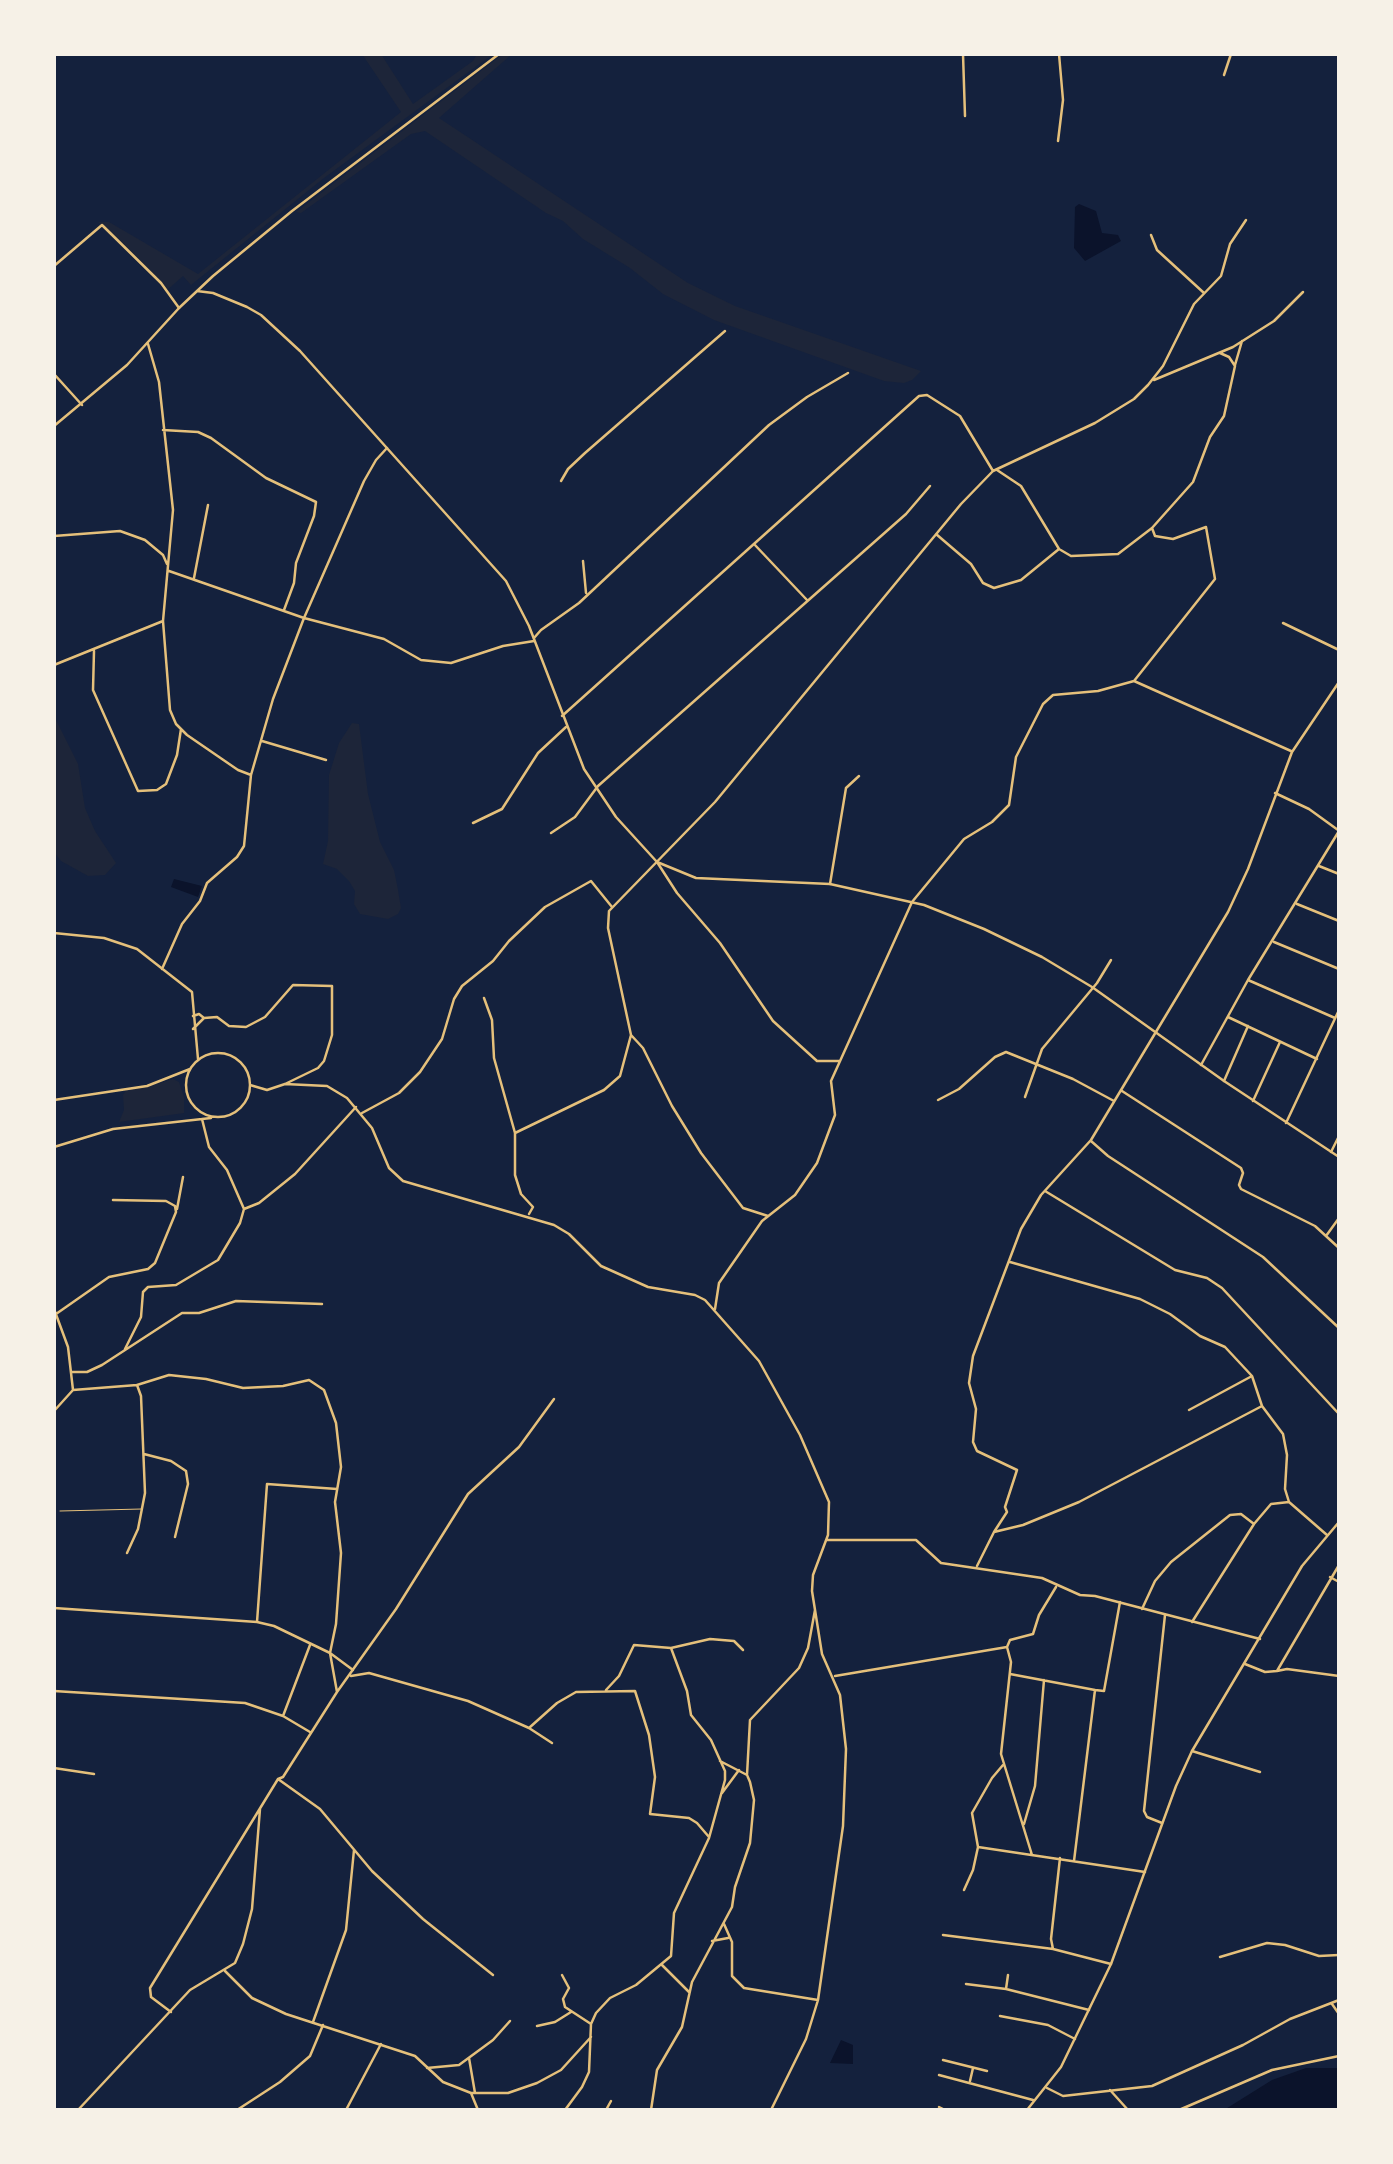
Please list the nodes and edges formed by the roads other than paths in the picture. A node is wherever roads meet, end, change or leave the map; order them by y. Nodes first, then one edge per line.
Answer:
1 (499, 54) edge
2 (963, 54) edge
3 (1059, 54) edge
4 (1231, 54) edge
5 (1224, 75) dead end
6 (965, 116) dead end
7 (1058, 141) dead end
8 (1246, 220) dead end
9 (1151, 235) dead end
10 (54, 267) edge
11 (197, 291) junction
12 (1303, 292) dead end
13 (1204, 294) junction
14 (179, 307) junction
15 (725, 331) dead end
16 (1242, 341) junction
17 (148, 345) junction
18 (1220, 353) junction
19 (1235, 366) junction
20 (848, 373) dead end
21 (54, 374) edge
22 (1153, 380) junction
23 (82, 405) junction
24 (54, 426) edge
25 (163, 430) junction
26 (388, 447) junction
27 (995, 470) junction
28 (561, 481) dead end
29 (930, 486) dead end
30 (208, 505) dead end
31 (1152, 528) junction
32 (936, 534) junction
33 (54, 536) edge
34 (754, 544) junction
35 (1059, 549) junction
36 (583, 561) dead end
37 (167, 564) junction
38 (169, 571) junction
39 (194, 578) junction
40 (585, 596) junction
41 (807, 600) junction
42 (284, 611) junction
43 (304, 618) junction
44 (163, 621) junction
45 (1283, 623) dead end
46 (535, 640) junction
47 (1339, 650) edge
48 (94, 652) junction
49 (54, 665) edge
50 (1134, 681) junction
51 (1339, 682) edge
52 (562, 716) junction
53 (566, 727) junction
54 (181, 729) junction
55 (261, 740) junction
56 (1292, 752) junction
57 (326, 760) dead end
58 (251, 775) junction
59 (859, 776) dead end
60 (598, 786) junction
61 (1275, 793) junction
62 (473, 822) dead end
63 (1339, 831) edge
64 (551, 833) dead end
65 (657, 862) junction
66 (1319, 866) junction
67 (1339, 874) edge
68 (830, 884) junction
69 (912, 902) junction
70 (1296, 904) junction
71 (612, 907) junction
72 (1339, 921) edge
73 (54, 933) edge
74 (1273, 942) junction
75 (1111, 960) dead end
76 (162, 968) junction
77 (1339, 969) edge
78 (1248, 980) junction
79 (1092, 987) junction
80 (485, 998) dead end
81 (1339, 1010) edge
82 (193, 1016) junction
83 (1227, 1016) junction
84 (204, 1018) junction
85 (1334, 1020) junction
86 (1339, 1024) edge
87 (196, 1025) junction
88 (1248, 1026) junction
89 (1155, 1033) junction
90 (631, 1035) junction
91 (1280, 1042) junction
92 (198, 1059) junction
93 (1317, 1059) junction
94 (840, 1061) junction
95 (1036, 1063) junction
96 (1201, 1065) junction
97 (190, 1069) junction
98 (1224, 1081) junction
99 (285, 1084) junction
100 (250, 1085) junction
101 (1121, 1090) junction
102 (1026, 1097) dead end
103 (54, 1100) edge
104 (938, 1100) dead end
105 (1114, 1101) junction
106 (1253, 1101) junction
107 (356, 1107) junction
108 (362, 1113) junction
109 (214, 1118) junction
110 (202, 1119) junction
111 (1286, 1123) junction
112 (515, 1133) junction
113 (1339, 1136) edge
114 (1091, 1140) junction
115 (54, 1147) edge
116 (1331, 1152) junction
117 (1339, 1157) edge
118 (183, 1177) dead end
119 (1045, 1191) junction
120 (113, 1200) dead end
121 (244, 1209) junction
122 (176, 1212) junction
123 (528, 1216) junction
124 (768, 1216) junction
125 (1339, 1218) edge
126 (1326, 1236) junction
127 (1339, 1248) edge
128 (1010, 1262) junction
129 (715, 1297) junction
130 (705, 1300) junction
131 (322, 1304) dead end
132 (54, 1309) edge
133 (716, 1312) junction
134 (56, 1314) junction
135 (1339, 1328) edge
136 (125, 1349) junction
137 (72, 1372) junction
138 (1252, 1376) junction
139 (137, 1385) junction
140 (72, 1390) junction
141 (554, 1399) dead end
142 (1262, 1406) junction
143 (1189, 1410) dead end
144 (54, 1411) edge
145 (1339, 1413) edge
146 (144, 1454) junction
147 (337, 1489) junction
148 (1290, 1502) junction
149 (142, 1509) junction
150 (60, 1511) dead end
151 (1339, 1522) edge
152 (1254, 1524) junction
153 (994, 1532) junction
154 (1327, 1535) junction
155 (175, 1537) dead end
156 (827, 1540) junction
157 (127, 1553) dead end
158 (1339, 1564) edge
159 (977, 1568) junction
160 (1330, 1577) junction
161 (1339, 1582) edge
162 (1056, 1587) junction
163 (1120, 1602) junction
164 (54, 1608) edge
165 (1142, 1609) junction
166 (815, 1610) junction
167 (1165, 1615) junction
168 (257, 1622) junction
169 (1192, 1622) junction
170 (1260, 1639) junction
171 (310, 1645) junction
172 (1006, 1647) junction
173 (671, 1648) junction
174 (743, 1650) dead end
175 (330, 1653) junction
176 (1245, 1664) junction
177 (353, 1670) junction
178 (1275, 1672) junction
179 (1010, 1674) junction
180 (351, 1676) junction
181 (835, 1676) junction
182 (1339, 1676) edge
183 (1044, 1680) junction
184 (1095, 1690) junction
185 (54, 1691) edge
186 (605, 1691) junction
187 (337, 1692) junction
188 (283, 1716) junction
189 (529, 1728) junction
190 (310, 1732) junction
191 (552, 1744) dead end
192 (1192, 1751) junction
193 (718, 1760) junction
194 (1003, 1765) junction
195 (54, 1768) edge
196 (739, 1770) junction
197 (1260, 1772) dead end
198 (94, 1774) dead end
199 (747, 1776) junction
200 (278, 1779) junction
201 (721, 1794) junction
202 (260, 1808) junction
203 (1162, 1823) junction
204 (1024, 1824) junction
205 (709, 1838) junction
206 (978, 1847) junction
207 (354, 1850) junction
208 (1031, 1854) junction
209 (1060, 1858) junction
210 (1074, 1861) junction
211 (1145, 1872) junction
212 (964, 1891) dead end
213 (724, 1924) junction
214 (943, 1935) dead end
215 (729, 1938) junction
216 (712, 1941) junction
217 (1053, 1949) junction
218 (1339, 1955) edge
219 (1220, 1957) dead end
220 (1111, 1964) junction
221 (662, 1965) junction
222 (225, 1971) junction
223 (493, 1975) dead end
224 (562, 1975) dead end
225 (1008, 1975) dead end
226 (966, 1984) dead end
227 (1006, 1989) junction
228 (690, 1992) junction
229 (818, 2000) junction
230 (1339, 2000) edge
231 (1332, 2004) junction
232 (1089, 2010) junction
233 (171, 2012) junction
234 (571, 2012) junction
235 (1339, 2014) edge
236 (1000, 2016) dead end
237 (510, 2021) dead end
238 (313, 2022) junction
239 (591, 2024) junction
240 (323, 2025) junction
241 (537, 2026) dead end
242 (592, 2036) junction
243 (1075, 2039) junction
244 (381, 2044) junction
245 (1339, 2056) edge
246 (469, 2058) junction
247 (943, 2060) dead end
248 (427, 2068) junction
249 (973, 2068) junction
250 (988, 2071) dead end
251 (939, 2076) dead end
252 (970, 2082) junction
253 (1047, 2088) junction
254 (1110, 2090) junction
255 (473, 2093) junction
256 (611, 2101) dead end
257 (1035, 2101) junction
258 (939, 2108) dead end
259 (78, 2110) edge
260 (237, 2110) edge
261 (346, 2110) edge
262 (478, 2110) edge
263 (565, 2110) edge
264 (606, 2110) edge
265 (651, 2110) edge
266 (771, 2110) edge
267 (945, 2110) edge
268 (1027, 2110) edge
269 (1128, 2110) edge
270 (1179, 2110) edge

1 - 11 street
2 - 6 street
3 - 7 street
4 - 5 street
8 - 13 street
9 - 13 street
10 - 14 street
11 - 14 street
11 - 26 street
12 - 16 street
13 - 22 street
14 - 17 street
15 - 28 street
16 - 18 street
16 - 19 street
17 - 23 street
17 - 25 street
18 - 19 street
18 - 22 street
19 - 31 street
20 - 40 street
21 - 23 street
22 - 27 street
23 - 24 street
25 - 37 street
25 - 42 street
26 - 43 street
26 - 46 street
27 - 32 street
27 - 34 street
27 - 35 street
29 - 41 street
30 - 39 street
31 - 35 street
31 - 50 street
32 - 35 street
32 - 65 street
33 - 37 street
34 - 41 street
34 - 52 street
36 - 40 street
37 - 38 street
38 - 39 street
38 - 44 street
39 - 42 street
40 - 46 street
41 - 60 street
42 - 43 street
43 - 46 street
43 - 55 street
44 - 48 street
44 - 54 street
45 - 47 street
46 - 52 street
48 - 49 street
48 - 54 street
50 - 56 street
50 - 69 street
51 - 56 street
52 - 53 street
53 - 60 street
53 - 62 street
54 - 58 street
55 - 57 street
55 - 58 street
56 - 61 street
58 - 76 street
59 - 68 street
60 - 64 street
60 - 65 street
61 - 63 street
61 - 89 street
63 - 66 street
65 - 68 street
65 - 71 street
65 - 94 street
66 - 67 street
66 - 70 street
68 - 69 street
69 - 79 street
69 - 94 street
70 - 72 street
70 - 74 street
71 - 90 street
71 - 108 street
73 - 76 street
74 - 77 street
74 - 78 street
75 - 79 street
76 - 82 street
78 - 83 street
78 - 85 street
79 - 89 street
79 - 95 street
80 - 112 street
81 - 85 street
82 - 84 street
82 - 87 street
83 - 88 street
83 - 96 street
84 - 87 street
84 - 99 street
85 - 86 street
85 - 93 street
87 - 92 street
88 - 91 street
88 - 98 street
89 - 96 street
89 - 101 street
90 - 112 street
90 - 124 street
91 - 93 street
91 - 106 street
92 - 97 street
92 - 100 street
93 - 111 street
94 - 124 street
95 - 102 street
95 - 104 street
95 - 105 street
96 - 98 street
97 - 103 street
97 - 109 street
98 - 106 street
99 - 100 street
99 - 107 street
100 - 109 street
101 - 105 street
101 - 126 street
105 - 114 street
106 - 111 street
107 - 108 street
107 - 121 street
108 - 123 street
109 - 110 street
110 - 115 street
110 - 121 street
111 - 116 street
112 - 123 street
113 - 116 street
114 - 119 street
114 - 135 street
116 - 117 street
118 - 122 street
119 - 128 street
119 - 145 street
120 - 122 street
121 - 136 street
122 - 134 street
123 - 130 street
124 - 129 street
125 - 126 street
126 - 127 street
128 - 138 street
128 - 153 street
129 - 130 street
129 - 133 street
130 - 133 street
131 - 136 street
132 - 134 street
133 - 156 street
134 - 137 street
136 - 137 street
137 - 140 street
138 - 142 street
138 - 143 street
139 - 140 street
139 - 146 street
139 - 147 street
140 - 144 street
141 - 177 street
142 - 148 street
142 - 153 street
146 - 149 street
146 - 155 street
147 - 168 street
147 - 175 street
148 - 152 street
148 - 154 street
149 - 150 lane
149 - 157 street
151 - 154 street
152 - 165 street
152 - 169 street
153 - 159 street
154 - 170 street
156 - 159 street
156 - 166 street
158 - 160 street
159 - 162 street
160 - 161 street
160 - 178 street
162 - 163 street
162 - 172 street
163 - 165 street
163 - 184 street
164 - 168 street
165 - 167 street
166 - 181 street
166 - 199 street
167 - 169 street
167 - 203 street
168 - 171 street
169 - 170 street
170 - 176 street
171 - 175 street
171 - 188 street
172 - 179 street
172 - 181 street
173 - 174 street
173 - 186 street
173 - 193 street
175 - 177 street
175 - 187 street
176 - 178 street
176 - 192 street
177 - 180 street
178 - 182 street
179 - 183 street
179 - 194 street
180 - 187 street
180 - 189 street
181 - 229 street
183 - 184 street
183 - 204 street
184 - 210 street
185 - 188 street
186 - 189 street
186 - 205 street
187 - 190 street
188 - 190 street
189 - 191 street
190 - 200 street
192 - 197 street
192 - 203 street
193 - 196 street
193 - 201 street
194 - 204 street
194 - 206 street
195 - 198 street
196 - 199 street
196 - 201 street
199 - 213 street
200 - 202 street
200 - 207 street
201 - 205 street
202 - 222 street
202 - 233 street
203 - 211 street
204 - 208 street
205 - 221 street
206 - 208 street
206 - 212 street
207 - 223 street
207 - 238 street
208 - 209 street
209 - 210 street
209 - 217 street
210 - 211 street
211 - 220 street
213 - 215 street
213 - 216 street
214 - 217 street
215 - 216 street
215 - 229 street
216 - 228 street
217 - 220 street
218 - 219 street
220 - 232 street
221 - 228 street
221 - 239 street
222 - 233 street
222 - 238 street
224 - 234 street
225 - 227 street
226 - 227 street
227 - 232 street
228 - 265 street
229 - 266 street
230 - 231 street
231 - 235 street
231 - 254 street
232 - 243 street
233 - 259 street
234 - 239 street
234 - 241 street
236 - 243 street
237 - 246 street
238 - 240 street
239 - 242 street
240 - 244 street
240 - 260 street
242 - 255 street
242 - 263 street
243 - 253 street
244 - 248 street
244 - 261 street
245 - 270 street
246 - 248 street
246 - 255 street
247 - 249 street
248 - 255 street
249 - 250 street
249 - 252 street
251 - 252 street
252 - 257 street
253 - 254 street
253 - 257 street
254 - 269 street
255 - 262 street
256 - 264 street
257 - 268 street
258 - 267 street

